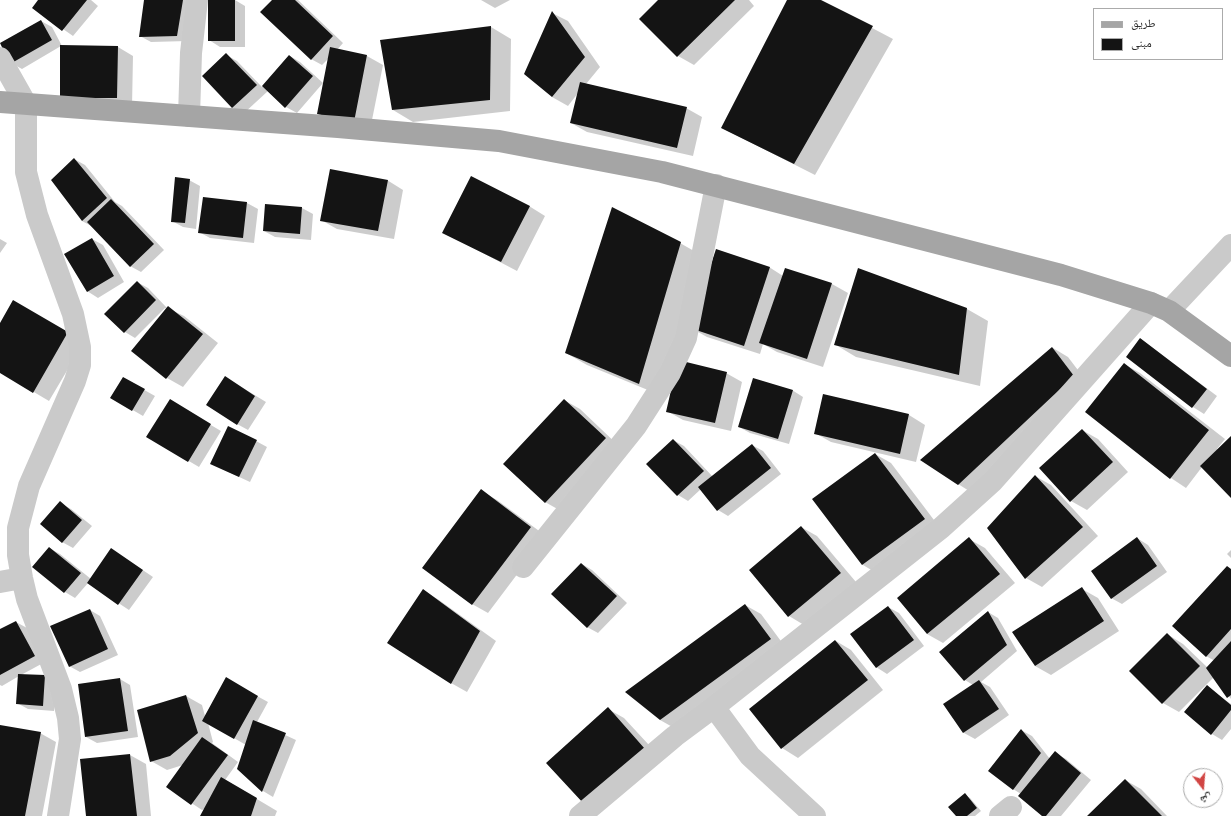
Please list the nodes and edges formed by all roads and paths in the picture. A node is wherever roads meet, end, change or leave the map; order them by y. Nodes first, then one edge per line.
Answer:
1 (197, 0) edge
2 (0, 58) edge
3 (0, 102) edge
4 (26, 104) junction
5 (189, 116) junction
6 (716, 185) junction
7 (1231, 245) edge
8 (1160, 307) junction
9 (1231, 356) edge
10 (524, 567) dead end
11 (22, 578) junction
12 (0, 582) edge
13 (714, 708) junction
14 (58, 816) edge
15 (580, 816) edge
16 (815, 816) edge

1 - 5 street
2 - 4 street
3 - 4 main road
4 - 5 main road
4 - 11 street
5 - 6 main road
6 - 8 main road
6 - 10 street
7 - 8 street
8 - 9 main road
8 - 13 street
11 - 12 street
11 - 14 street
13 - 15 street
13 - 16 street

